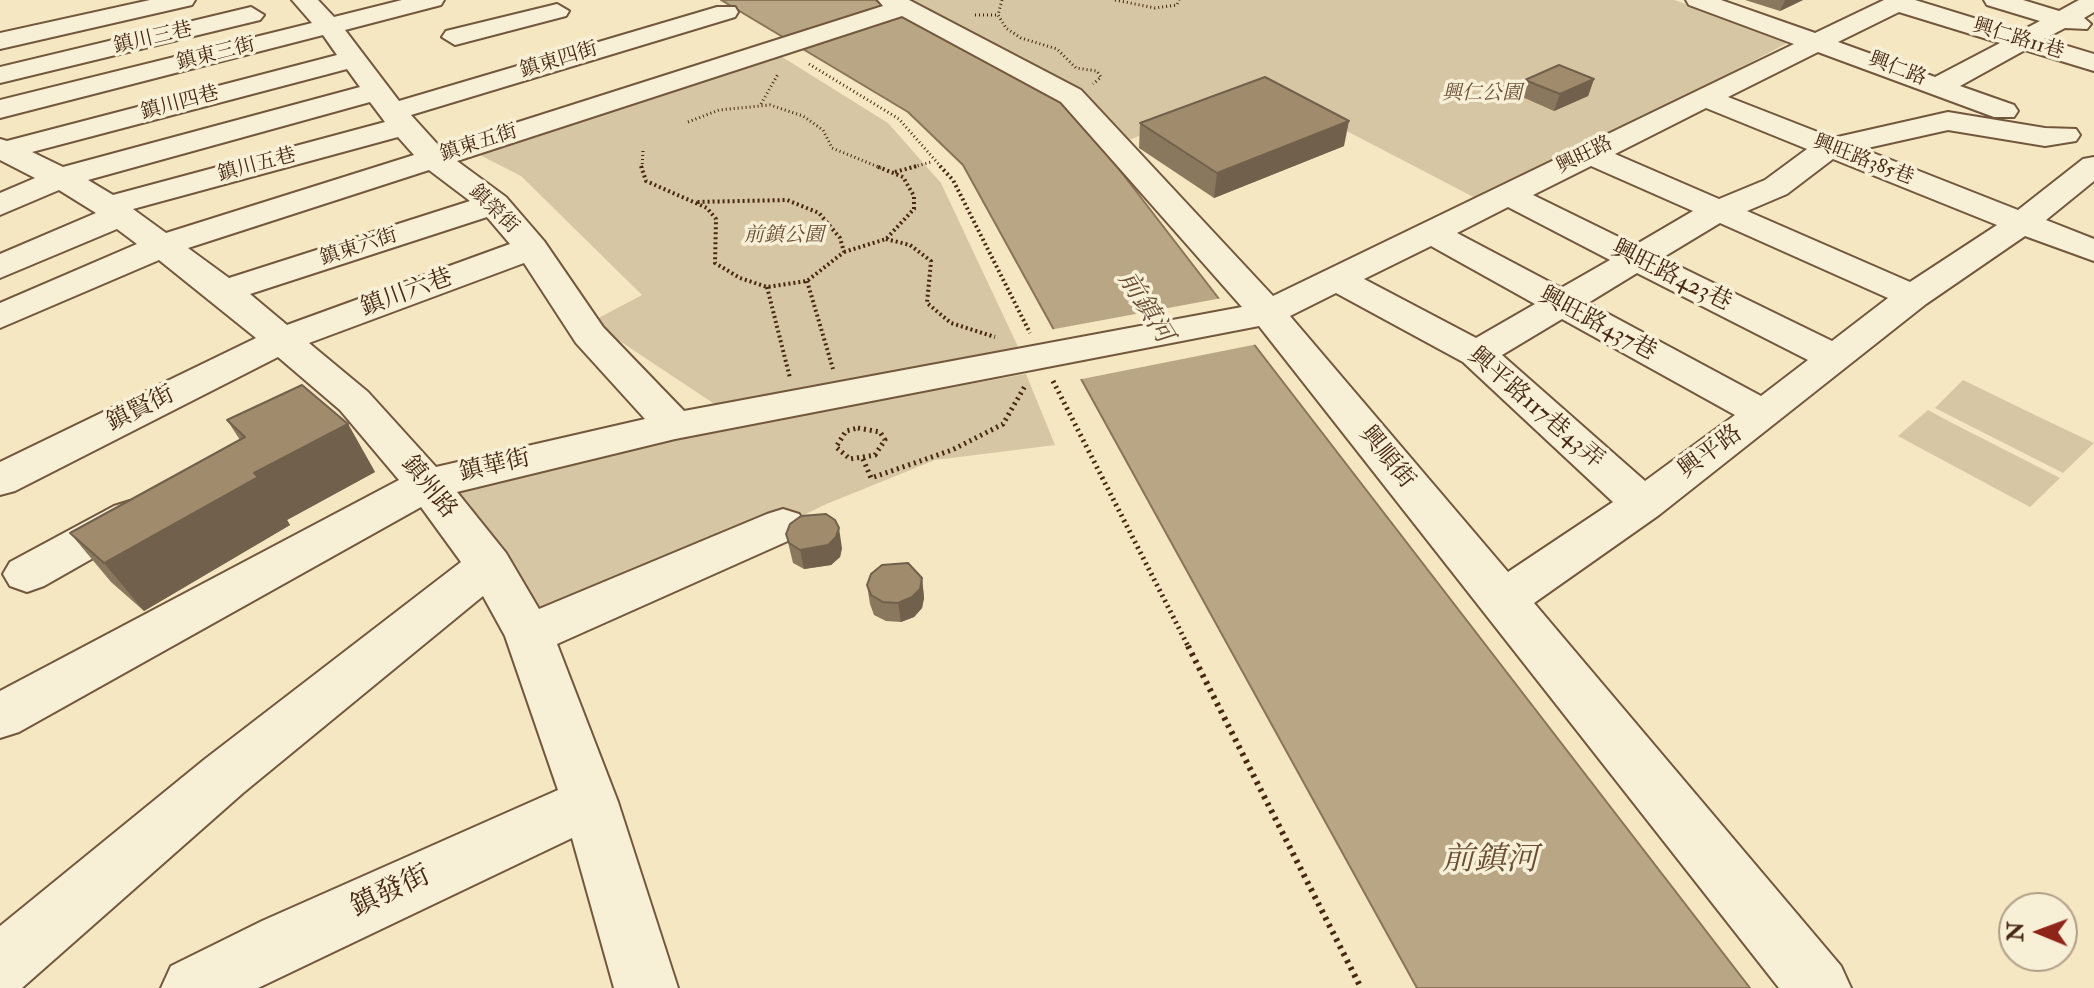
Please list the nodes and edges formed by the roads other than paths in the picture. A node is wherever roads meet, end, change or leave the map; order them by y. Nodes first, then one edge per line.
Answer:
1 (183, 0) edge
2 (432, 0) edge
3 (1698, 0) edge
4 (1996, 0) edge
5 (305, 1) edge
6 (1900, 2) edge
7 (2094, 2) edge
8 (549, 6) edge
9 (897, 6) edge
10 (726, 12) dead end
11 (2063, 20) junction
12 (329, 26) junction
13 (2094, 28) edge
14 (455, 37) dead end
15 (0, 41) edge
16 (1818, 41) junction
17 (2020, 41) junction
18 (607, 47) junction
19 (355, 59) junction
20 (2094, 63) edge
21 (0, 75) edge
22 (1939, 86) junction
23 (1705, 98) junction
24 (0, 109) edge
25 (392, 110) junction
26 (2065, 135) junction
27 (2094, 145) edge
28 (1828, 148) junction
29 (1590, 154) junction
30 (9, 158) edge
31 (434, 159) junction
32 (2094, 166) edge
33 (63, 177) junction
34 (1508, 195) junction
35 (494, 204) junction
36 (0, 205) edge
37 (115, 210) junction
38 (1715, 212) junction
39 (2022, 223) junction
40 (1431, 232) junction
41 (161, 246) junction
42 (532, 248) junction
43 (2094, 251) edge
44 (1634, 260) junction
45 (0, 267) edge
46 (1337, 279) junction
47 (224, 291) junction
48 (1913, 296) junction
49 (1559, 305) junction
50 (1268, 313) junction
51 (0, 317) edge
52 (282, 340) junction
53 (1477, 354) junction
54 (1835, 358) junction
55 (1025, 361) joint
56 (1764, 414) junction
57 (675, 426) junction
58 (0, 480) edge
59 (427, 484) junction
60 (167, 496) edge
61 (1643, 504) junction
62 (783, 525) dead end
63 (489, 565) junction
64 (27, 574) dead end
65 (1502, 600) junction
66 (529, 635) junction
67 (0, 716) edge
68 (590, 802) junction
69 (0, 966) edge
70 (193, 988) edge
71 (646, 988) edge
72 (1819, 988) edge

1 - 15 street
2 - 12 street, 鎮東三街
3 - 16 street, 興仁路
4 - 11 street
5 - 12 street, 鎮榮街
5 - 21 street, 鎮川三巷
6 - 16 street, 興旺路
6 - 17 street, 興仁路11巷
7 - 11 street
8 - 14 street
8 - 18 street
9 - 31 street, 鎮東五街
9 - 50 street, 興順街
10 - 18 street, 鎮東四街
11 - 13 street
11 - 17 street
12 - 19 street, 鎮榮街
12 - 24 street, 鎮東三街
16 - 22 street, 興仁路
16 - 23 street, 興旺路
17 - 20 street, 興仁路11巷
17 - 22 street
18 - 25 street, 鎮東四街
19 - 25 street, 鎮榮街
19 - 30 street, 鎮川四巷
22 - 26 street, 興仁路
23 - 28 street, 興旺路385巷
23 - 29 street, 興旺路
25 - 31 street, 鎮榮街
25 - 33 street, 鎮東四街
25 - 37 street, 鎮川五巷
26 - 27 street, 興仁路
26 - 28 street
28 - 38 street
28 - 39 street, 興旺路385巷
29 - 34 street, 興旺路
29 - 38 street
30 - 33 street, 鎮州路
31 - 35 street, 鎮榮街
31 - 41 street, 鎮東五街
32 - 39 street, 興平路
33 - 36 street, 鎮東四街
33 - 37 street, 鎮州路
34 - 40 street, 興旺路
34 - 44 street, 興旺路423巷
35 - 42 street, 鎮榮街
35 - 47 street, 鎮東六街
37 - 41 street, 鎮州路
37 - 45 street, 鎮川五巷
38 - 44 street
38 - 48 street
39 - 43 street, 興旺路385巷
39 - 48 street, 興平路
40 - 46 street, 興旺路
40 - 49 street, 興旺路437巷
41 - 47 street, 鎮州路
41 - 51 street, 鎮東五街
42 - 52 street, 鎮川六巷
42 - 57 street, 鎮榮街
44 - 49 street
44 - 54 street, 興旺路423巷
46 - 50 street, 興旺路
46 - 53 street, 興平路117巷43弄
47 - 52 street, 鎮州路
48 - 54 street, 興平路
49 - 53 street
49 - 56 street, 興旺路437巷
50 - 55 street, 興旺路
50 - 65 street, 興順街
52 - 58 street, 鎮賢街
52 - 59 street, 鎮州路
53 - 61 street, 興平路117巷43弄
54 - 56 street, 興平路
55 - 57 street, 鎮華街
56 - 61 street, 興平路
57 - 59 street, 鎮華街
59 - 63 street, 鎮州路
59 - 67 street, 鎮華街
60 - 64 street
61 - 65 street, 興平路
62 - 66 street
63 - 66 street, 鎮州路
63 - 69 street
65 - 72 street, 興順街
66 - 68 street, 鎮州路
68 - 70 street, 鎮發街
68 - 71 street, 鎮州路

